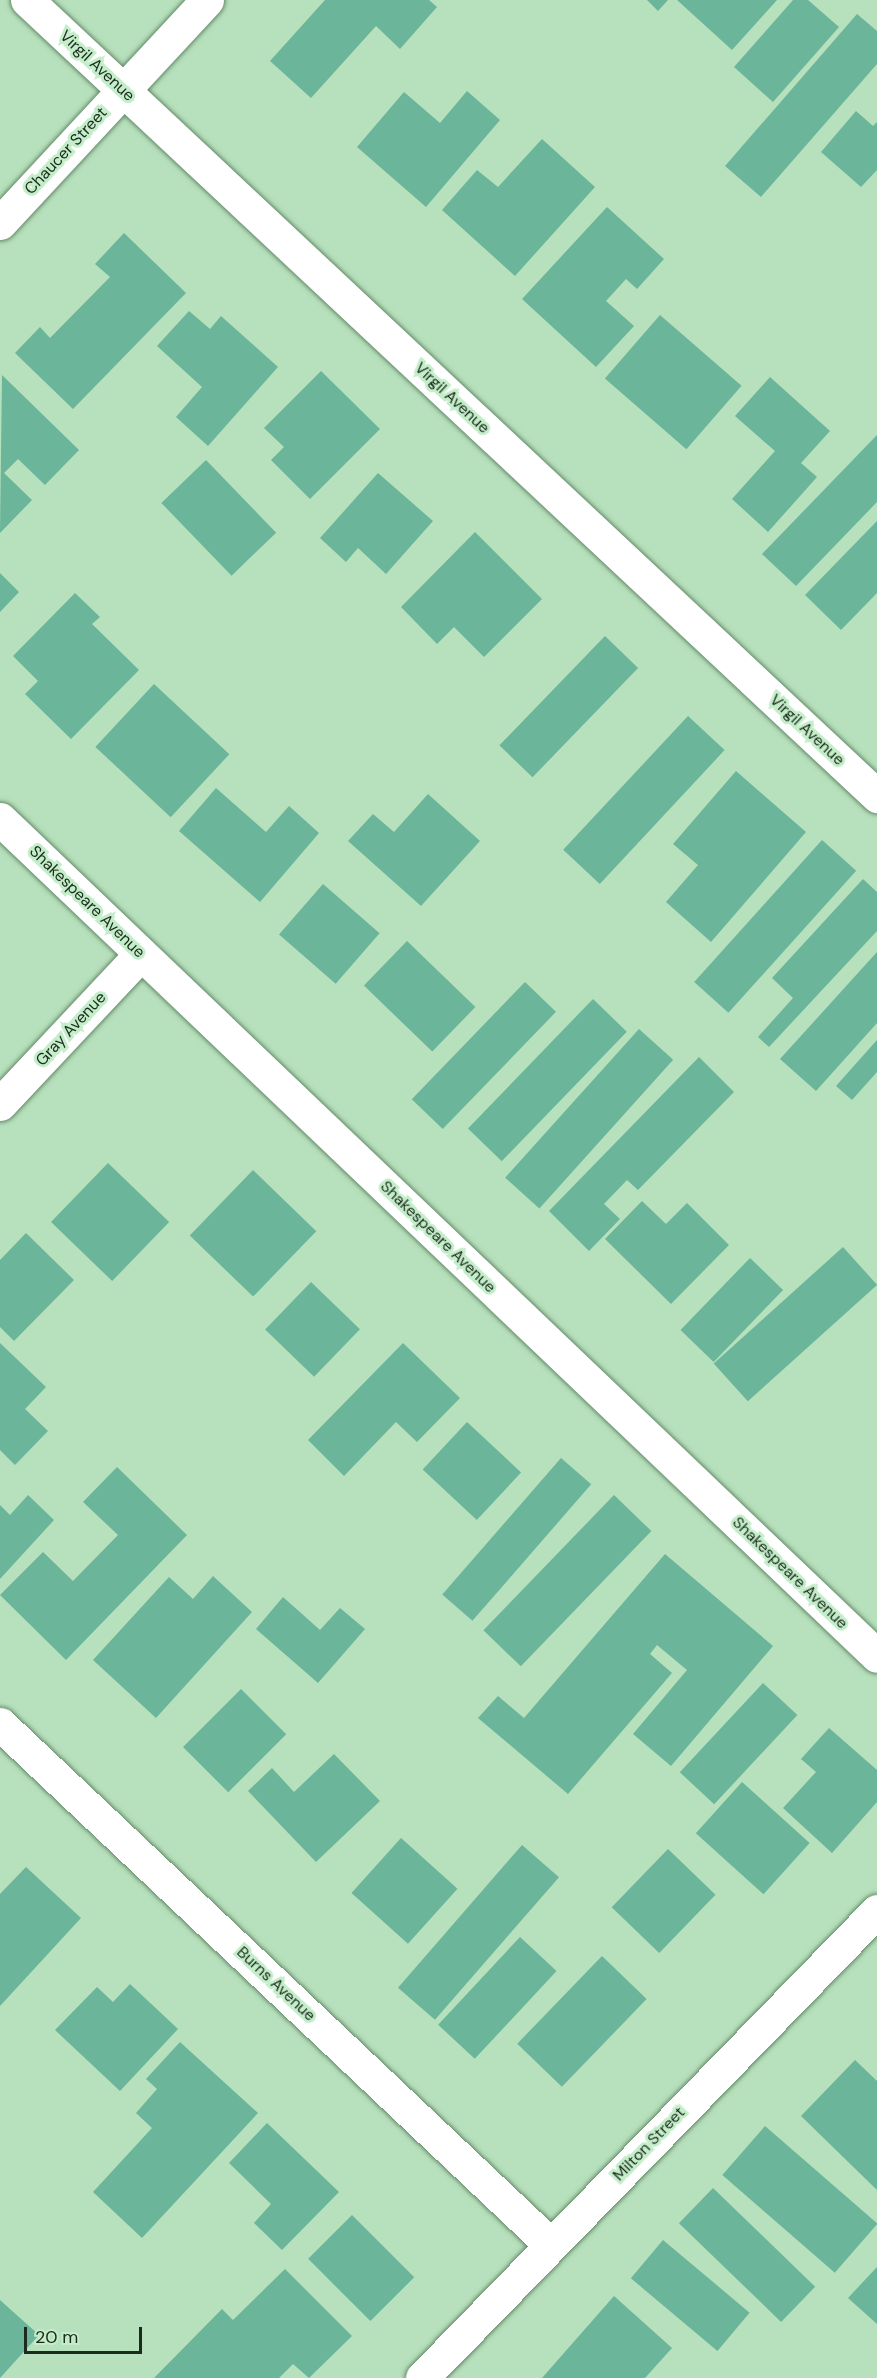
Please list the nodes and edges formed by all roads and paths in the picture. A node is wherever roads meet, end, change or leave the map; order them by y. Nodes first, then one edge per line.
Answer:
1 (27, 0) edge
2 (207, 0) edge
3 (123, 90) junction
4 (0, 223) edge
5 (877, 796) edge
6 (0, 819) edge
7 (141, 954) junction
8 (0, 1104) edge
9 (877, 1656) edge
10 (0, 1724) edge
11 (877, 1911) edge
12 (551, 2245) junction
13 (422, 2378) edge

1 - 3 street, Virgil Avenue
2 - 3 street, Chaucer Street
3 - 4 street, Chaucer Street
3 - 5 street, Virgil Avenue
6 - 7 street, Shakespeare Avenue
7 - 8 street, Gray Avenue
7 - 9 street, Shakespeare Avenue
10 - 12 street, Burns Avenue
11 - 12 street, Milton Street
12 - 13 street, Milton Street

